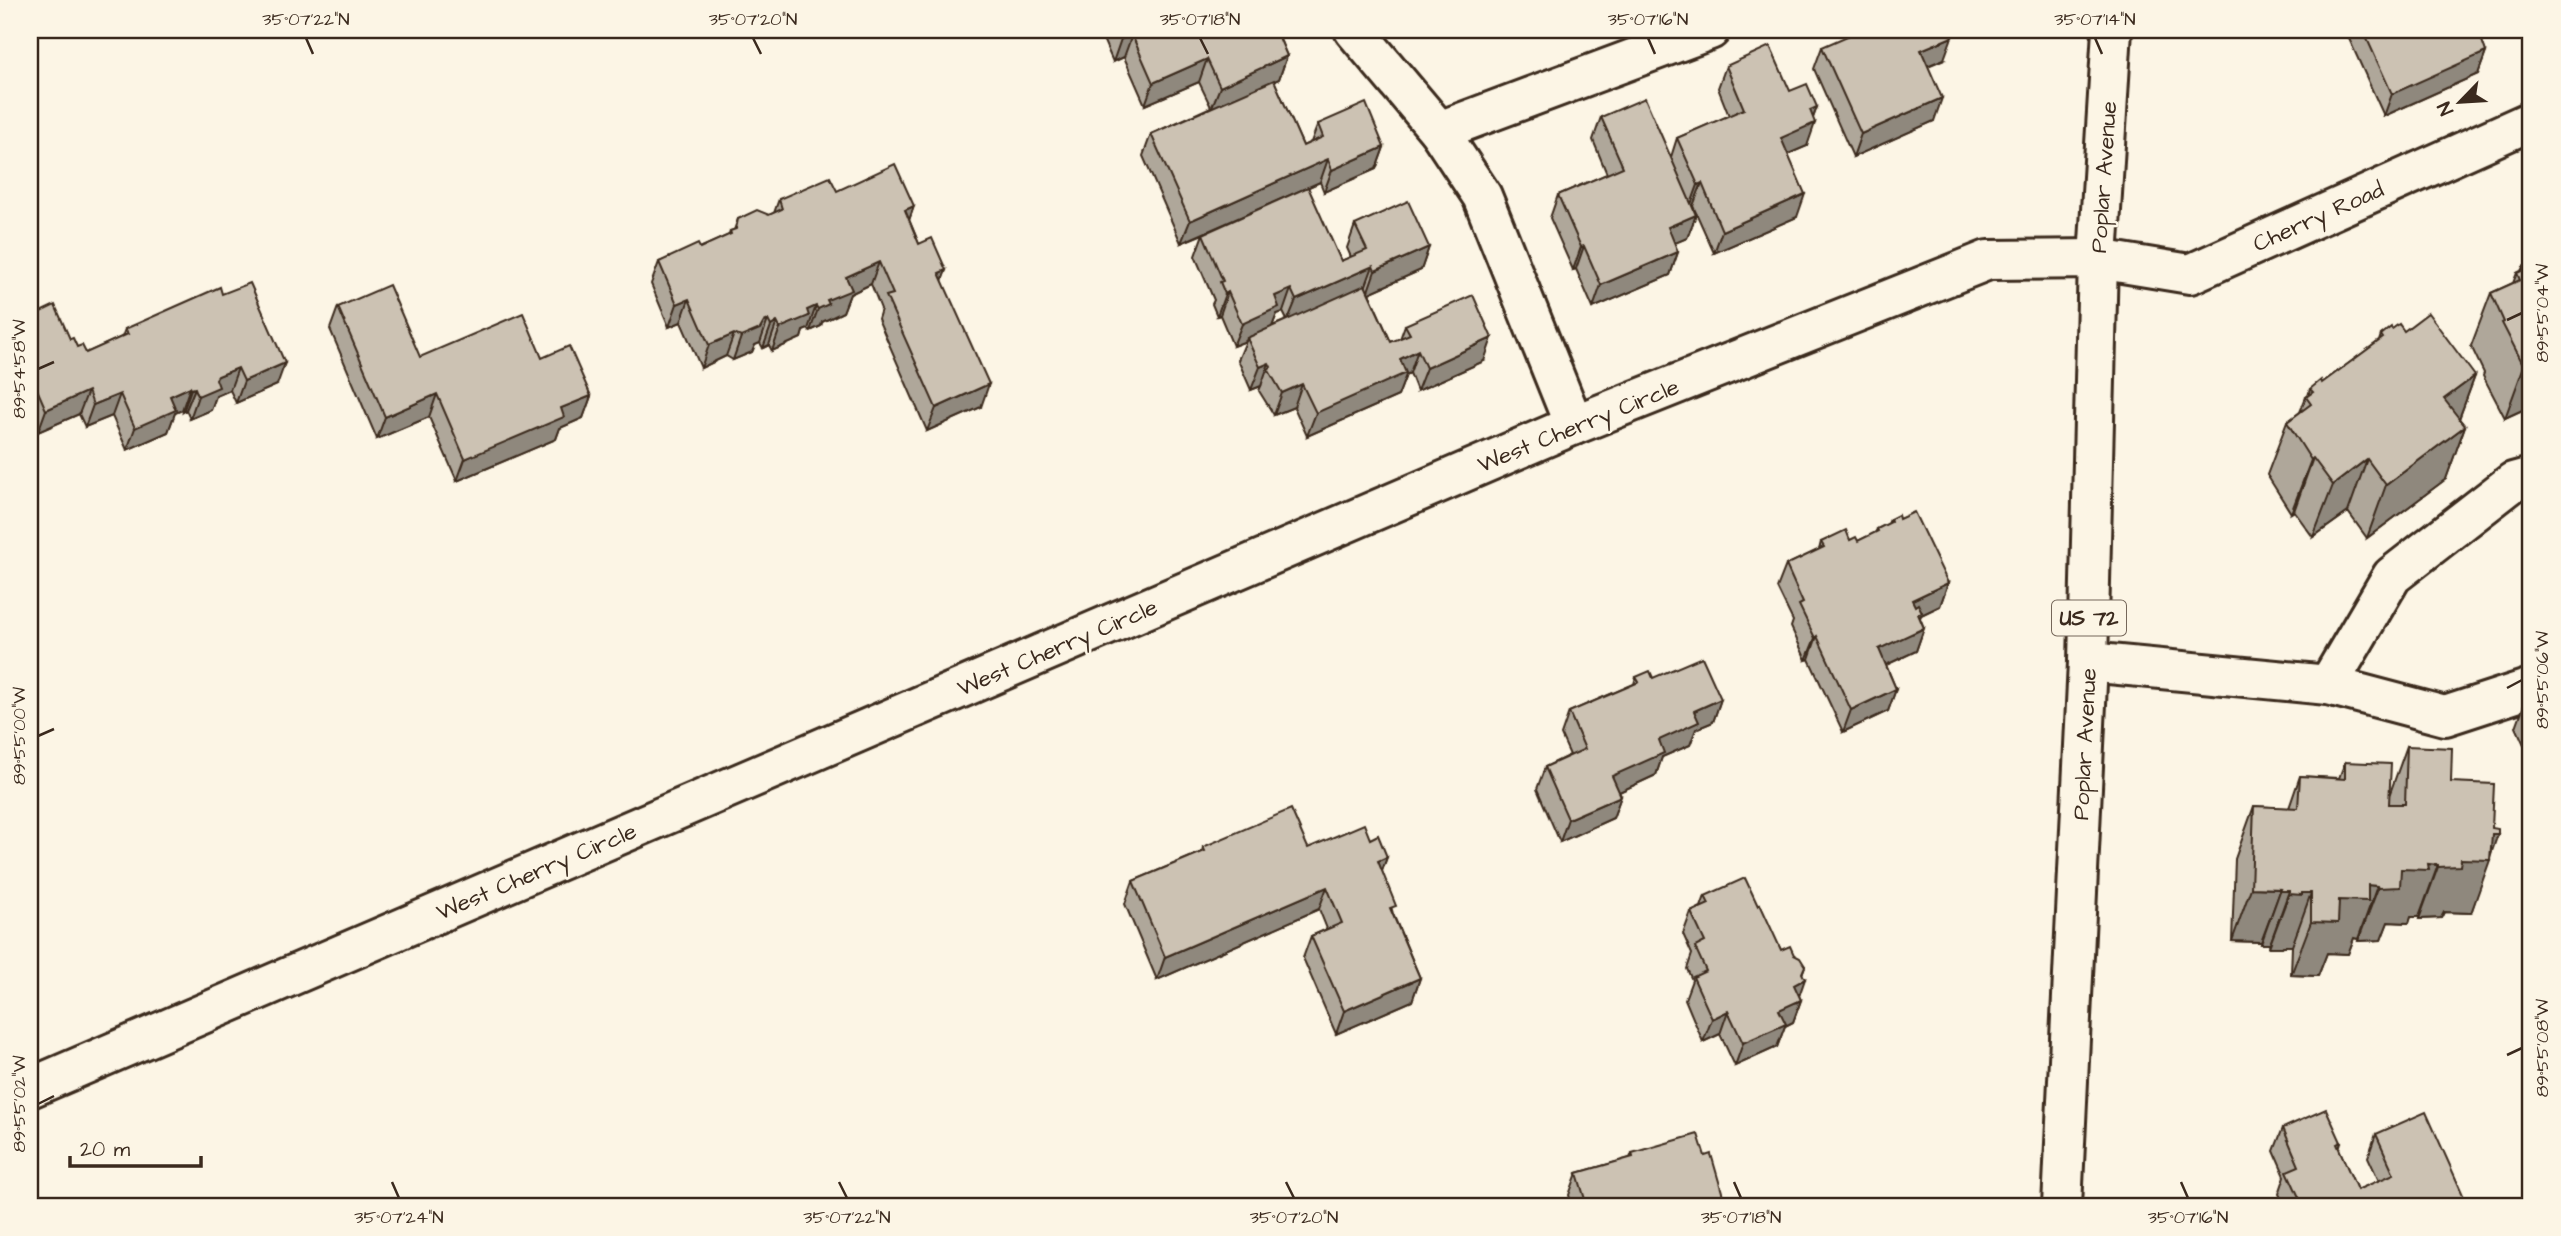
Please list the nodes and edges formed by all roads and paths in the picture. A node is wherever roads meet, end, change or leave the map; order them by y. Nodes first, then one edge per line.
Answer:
1 (1354, 30) edge
2 (1710, 30) edge
3 (2112, 30) edge
4 (2531, 121) edge
5 (1439, 131) junction
6 (2098, 259) junction
7 (1574, 425) junction
8 (2531, 477) edge
9 (2088, 662) junction
10 (2328, 685) junction
11 (2531, 688) edge
12 (30, 1088) edge
13 (2062, 1206) edge

1 - 5 street
2 - 5 street
3 - 6 street, Poplar Avenue / US 72
4 - 6 street, Cherry Road
5 - 7 street
6 - 7 street, West Cherry Circle
6 - 9 street, Poplar Avenue / US 72
7 - 12 street, West Cherry Circle
8 - 10 street
9 - 10 street
9 - 13 street, Poplar Avenue / US 72
10 - 11 street

